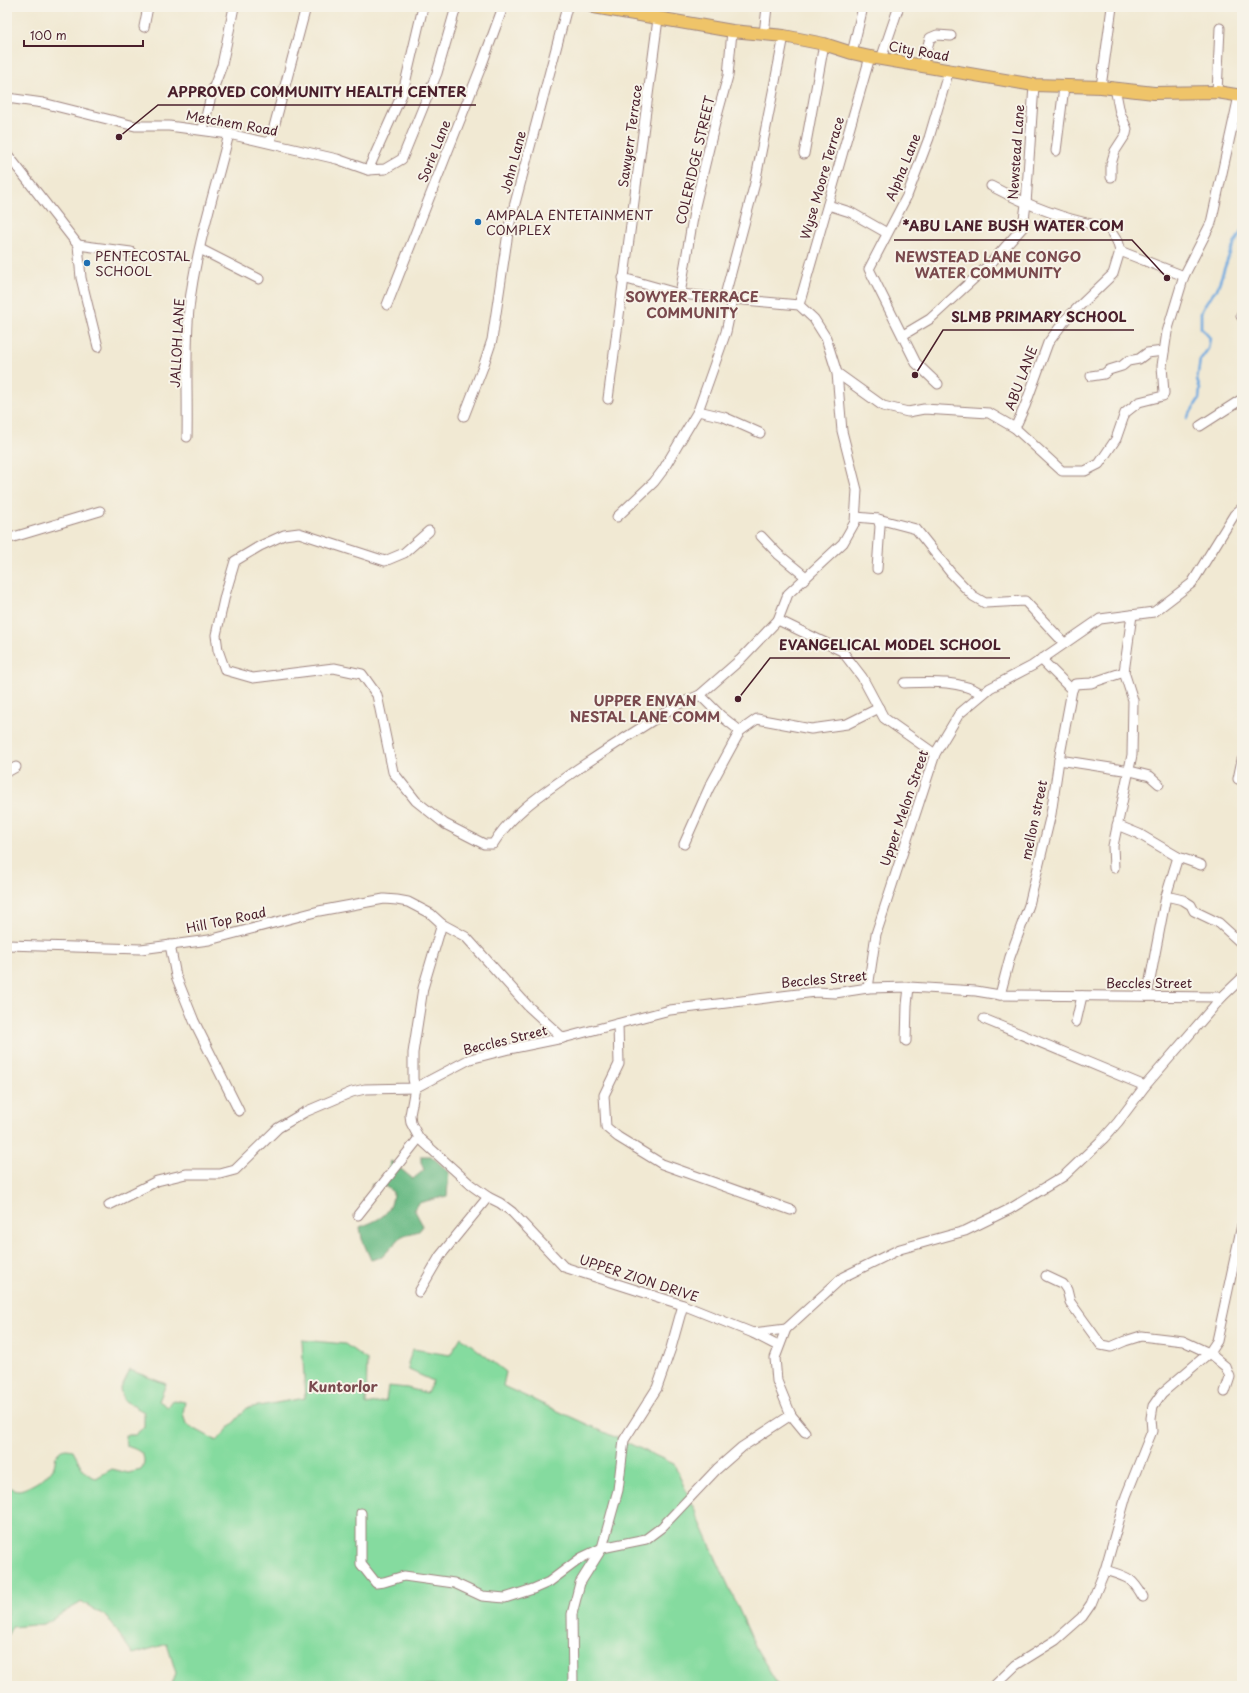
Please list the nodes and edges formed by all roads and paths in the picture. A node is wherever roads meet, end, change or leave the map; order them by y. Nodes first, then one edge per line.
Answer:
1 (148, 7) edge
2 (234, 7) edge
3 (306, 7) edge
4 (423, 7) edge
5 (456, 7) edge
6 (502, 7) edge
7 (567, 7) edge
8 (594, 7) edge
9 (767, 7) edge
10 (863, 7) edge
11 (1112, 7) edge
12 (898, 9) dead end
13 (658, 19) junction
14 (144, 27) dead end
15 (1220, 28) dead end
16 (732, 31) junction
17 (764, 34) junction
18 (784, 36) junction
19 (951, 36) dead end
20 (824, 44) junction
21 (852, 53) junction
22 (876, 58) junction
23 (922, 66) junction
24 (949, 70) junction
25 (1034, 85) junction
26 (1101, 86) junction
27 (1064, 87) junction
28 (1115, 88) junction
29 (1217, 92) junction
30 (1241, 96) edge
31 (7, 98) edge
32 (204, 129) junction
33 (229, 134) junction
34 (270, 142) junction
35 (1056, 151) dead end
36 (7, 154) edge
37 (804, 154) dead end
38 (368, 170) junction
39 (1111, 177) dead end
40 (991, 186) dead end
41 (1026, 204) junction
42 (828, 205) junction
43 (887, 233) junction
44 (78, 245) junction
45 (200, 249) junction
46 (1120, 251) junction
47 (131, 252) dead end
48 (1184, 276) junction
49 (623, 278) junction
50 (259, 279) dead end
51 (680, 294) junction
52 (729, 299) junction
53 (387, 304) dead end
54 (799, 306) junction
55 (903, 335) junction
56 (98, 347) dead end
57 (1164, 352) junction
58 (837, 373) junction
59 (1091, 376) dead end
60 (938, 384) dead end
61 (608, 399) dead end
62 (1242, 399) edge
63 (698, 412) junction
64 (464, 416) dead end
65 (1200, 426) dead end
66 (1015, 428) junction
67 (760, 433) dead end
68 (187, 437) dead end
69 (1242, 508) edge
70 (100, 511) dead end
71 (617, 517) dead end
72 (856, 517) junction
73 (878, 519) junction
74 (429, 532) dead end
75 (761, 536) dead end
76 (7, 539) edge
77 (877, 569) dead end
78 (806, 577) junction
79 (1132, 616) junction
80 (778, 620) junction
81 (1064, 643) junction
82 (1042, 659) junction
83 (1124, 672) junction
84 (904, 683) dead end
85 (1072, 690) junction
86 (982, 694) junction
87 (700, 695) junction
88 (879, 708) junction
89 (740, 731) junction
90 (935, 754) junction
91 (1059, 760) junction
92 (1242, 760) edge
93 (16, 767) dead end
94 (1130, 771) junction
95 (7, 772) edge
96 (1238, 779) dead end
97 (1159, 784) dead end
98 (1117, 825) junction
99 (684, 844) dead end
100 (1178, 857) junction
101 (1201, 866) dead end
102 (1114, 868) dead end
103 (1166, 896) junction
104 (442, 924) junction
105 (1242, 944) edge
106 (7, 945) edge
107 (170, 945) junction
108 (1242, 978) edge
109 (909, 987) junction
110 (868, 988) junction
111 (1000, 995) junction
112 (1082, 996) junction
113 (1147, 996) junction
114 (1222, 997) junction
115 (984, 1019) dead end
116 (1076, 1022) dead end
117 (618, 1024) junction
118 (563, 1038) junction
119 (906, 1040) dead end
120 (1145, 1086) junction
121 (415, 1088) junction
122 (239, 1111) dead end
123 (419, 1138) junction
124 (488, 1197) junction
125 (109, 1205) dead end
126 (791, 1210) dead end
127 (358, 1215) dead end
128 (1242, 1225) edge
129 (1046, 1276) dead end
130 (419, 1292) dead end
131 (683, 1305) junction
132 (786, 1329) junction
133 (753, 1332) junction
134 (778, 1346) junction
135 (1209, 1353) junction
136 (1225, 1392) dead end
137 (791, 1415) junction
138 (805, 1432) dead end
139 (362, 1514) dead end
140 (602, 1548) junction
141 (1105, 1570) junction
142 (1143, 1597) dead end
143 (573, 1686) edge
144 (994, 1686) edge

1 - 14 street
2 - 32 street
3 - 34 street
4 - 38 street
5 - 38 street, Metchem Road
6 - 53 street, Sorie Lane
7 - 64 street, John Lane
8 - 13 main road, City Road
9 - 17 street
10 - 21 street
11 - 26 street
12 - 22 street, Wyse Moore Terrace
13 - 16 main road, City Road
13 - 49 street, Sawyerr Terrace
15 - 29 street
16 - 17 main road, City Road
16 - 51 street, COLERIDGE STREET
17 - 18 main road, City Road
18 - 20 main road, City Road
18 - 52 street
19 - 23 street
20 - 21 main road, City Road
20 - 37 street
21 - 22 main road, City Road
22 - 23 main road, City Road
22 - 42 street, Wyse Moore Terrace
23 - 24 main road, City Road
24 - 25 main road, City Road
24 - 43 street, Alpha Lane
25 - 27 main road, City Road
25 - 41 street, Newstead Lane
26 - 27 main road, City Road
26 - 28 main road, City Road
27 - 35 street
28 - 29 main road, City Road
28 - 39 street
29 - 30 main road, City Road
30 - 48 street
31 - 32 street, Metchem Road
32 - 33 street, Metchem Road
33 - 34 street, Metchem Road
33 - 45 street, JALLOH LANE
34 - 38 street, Metchem Road
36 - 44 street
40 - 41 street
41 - 46 street
41 - 55 street, Newstead Lane
42 - 43 street
42 - 54 street, Wyse Moore Terrace
43 - 55 street, Alpha Lane
44 - 47 street
44 - 56 street
45 - 50 street
45 - 68 street, JALLOH LANE
46 - 48 street
46 - 66 street, ABU LANE
48 - 57 street
49 - 51 street
49 - 61 street, Sawyerr Terrace
51 - 52 street
52 - 54 street
52 - 63 street
54 - 58 street
55 - 60 street
57 - 59 street
57 - 66 street
58 - 66 street
58 - 72 street
62 - 65 street
63 - 67 street
63 - 71 street
69 - 79 street, Upper Melon Street
70 - 76 street
72 - 73 street
72 - 78 street
73 - 77 street
73 - 81 street
74 - 87 street
75 - 78 street
78 - 80 street
79 - 81 street, Upper Melon Street
79 - 83 street
80 - 87 street
80 - 88 street
81 - 82 street, Upper Melon Street
82 - 85 street
82 - 86 street, Upper Melon Street
83 - 85 street
83 - 94 street
84 - 86 street
85 - 91 street, mellon street
86 - 90 street, Upper Melon Street
87 - 89 street
88 - 89 street
88 - 90 street
89 - 99 street
90 - 110 street, Upper Melon Street
91 - 94 street
91 - 111 street, mellon street
92 - 96 street
93 - 95 street
94 - 97 street
94 - 98 street
98 - 100 street
98 - 102 street
100 - 101 street
100 - 103 street
103 - 105 street
103 - 113 street
104 - 107 street, Hill Top Road
104 - 118 street, Hill Top Road
104 - 121 street, UPPER ZION DRIVE
106 - 107 street, Hill Top Road
107 - 122 street
108 - 114 street
109 - 110 street, Beccles Street
109 - 111 street, Beccles Street
109 - 119 street
110 - 117 street, Beccles Street
111 - 112 street, Beccles Street
112 - 113 street, Beccles Street
112 - 116 street
113 - 114 street, Beccles Street
114 - 120 street
115 - 120 street
117 - 118 street, Beccles Street
117 - 126 street
118 - 121 street, Beccles Street
120 - 132 street
121 - 123 street, UPPER ZION DRIVE
121 - 125 street
123 - 124 street, UPPER ZION DRIVE
123 - 127 street
124 - 130 street
124 - 131 street, UPPER ZION DRIVE
128 - 135 street
129 - 135 street
131 - 133 street, UPPER ZION DRIVE
131 - 140 street
132 - 133 street
132 - 134 street
133 - 134 street, UPPER ZION DRIVE
134 - 137 street
135 - 136 street
135 - 141 street
137 - 138 street
137 - 140 street
139 - 140 street
140 - 143 street
141 - 142 street
141 - 144 street

